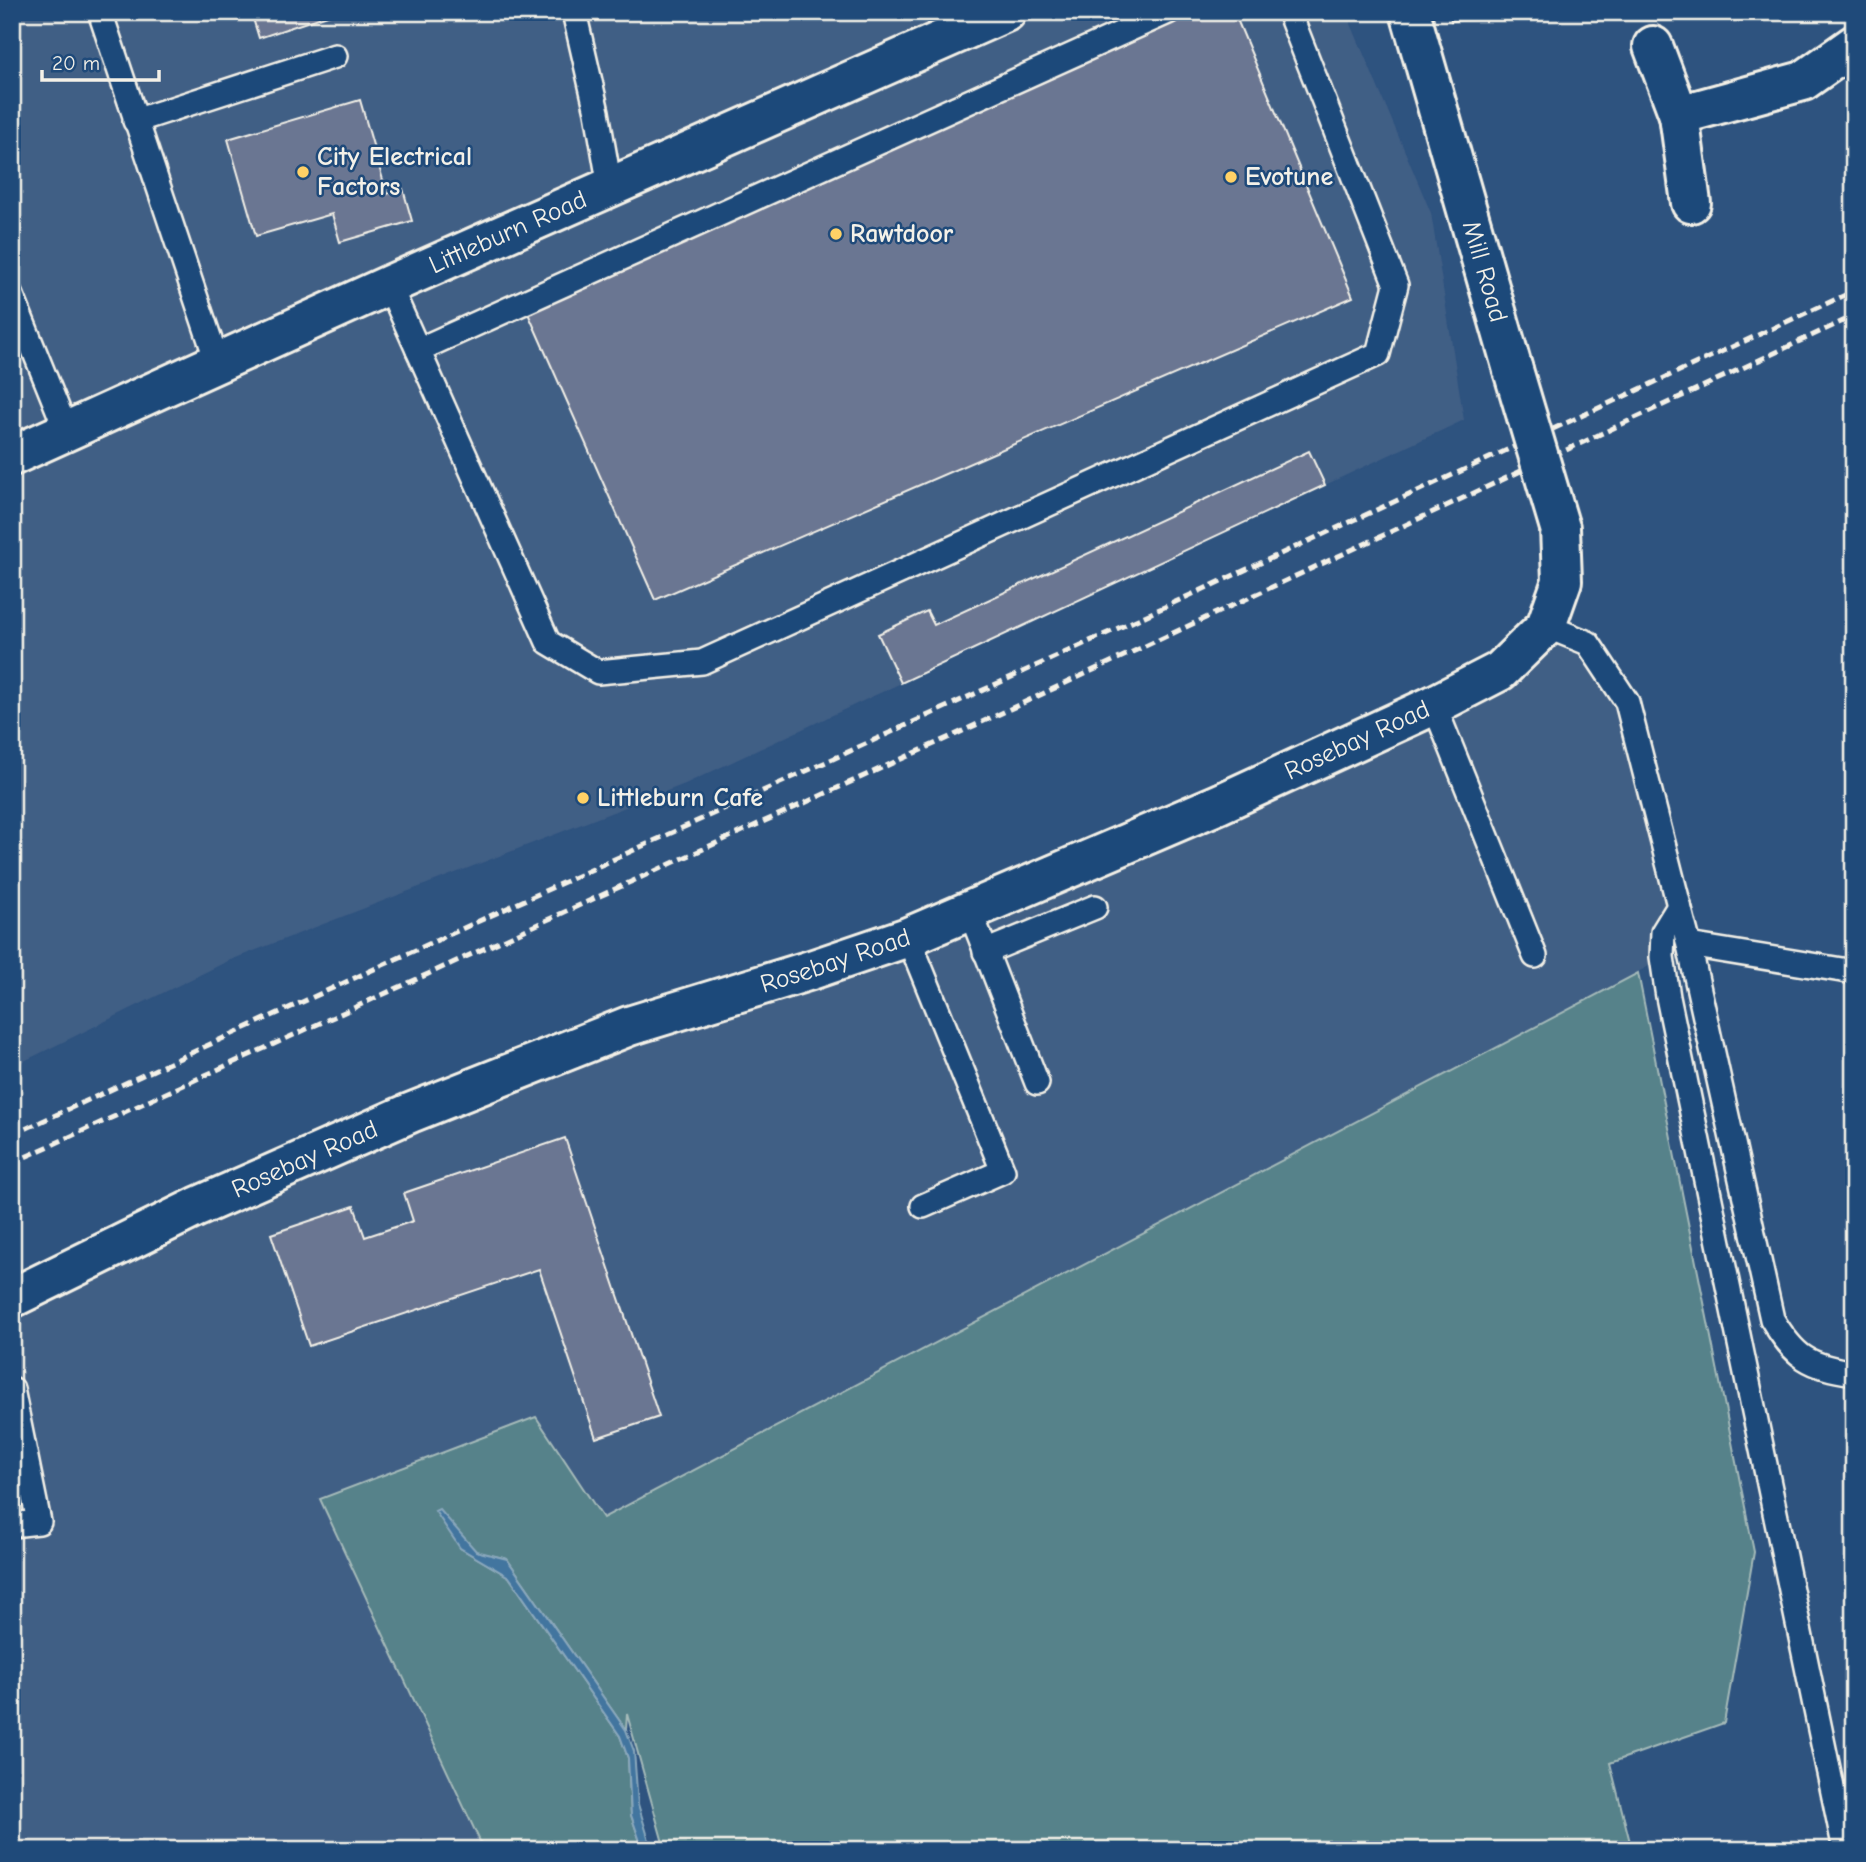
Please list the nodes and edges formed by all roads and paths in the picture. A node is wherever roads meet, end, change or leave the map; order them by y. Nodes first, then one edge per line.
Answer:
1 (100, 12) edge
2 (574, 12) edge
3 (1006, 12) edge
4 (1168, 12) edge
5 (1289, 12) edge
6 (1410, 12) edge
7 (1854, 45) edge
8 (1653, 46) dead end
9 (335, 56) dead end
10 (1679, 116) junction
11 (135, 121) junction
12 (610, 187) junction
13 (1691, 202) dead end
14 (389, 285) junction
15 (12, 296) edge
16 (418, 350) junction
17 (218, 364) junction
18 (67, 432) junction
19 (12, 456) edge
20 (1560, 528) joint
21 (1546, 626) junction
22 (1434, 705) junction
23 (1679, 906) junction
24 (1095, 907) dead end
25 (970, 911) junction
26 (908, 937) junction
27 (1689, 945) junction
28 (985, 953) junction
29 (1535, 956) dead end
30 (1854, 972) edge
31 (1037, 1083) dead end
32 (923, 1206) dead end
33 (12, 1298) edge
34 (1854, 1373) edge
35 (12, 1390) edge
36 (12, 1525) edge
37 (1845, 1850) edge

1 - 11 lane
2 - 12 lane
3 - 12 street, Littleburn Road
4 - 16 lane
5 - 16 lane
6 - 20 street, Mill Road, bridge
7 - 10 street
8 - 10 street
9 - 11 lane
10 - 13 street
11 - 17 lane
12 - 14 street, Littleburn Road
14 - 16 lane
14 - 17 street, Littleburn Road
15 - 18 lane
17 - 18 street, Littleburn Road
18 - 19 street, Littleburn Road
20 - 21 street, Rosebay Road
21 - 22 street, Rosebay Road
21 - 23 lane
22 - 25 street, Rosebay Road
22 - 29 lane
23 - 27 lane
23 - 37 lane
24 - 28 lane
25 - 26 street, Rosebay Road
25 - 28 lane
26 - 32 lane
26 - 33 street, Rosebay Road
27 - 30 lane
27 - 34 lane
28 - 31 lane
35 - 36 lane

